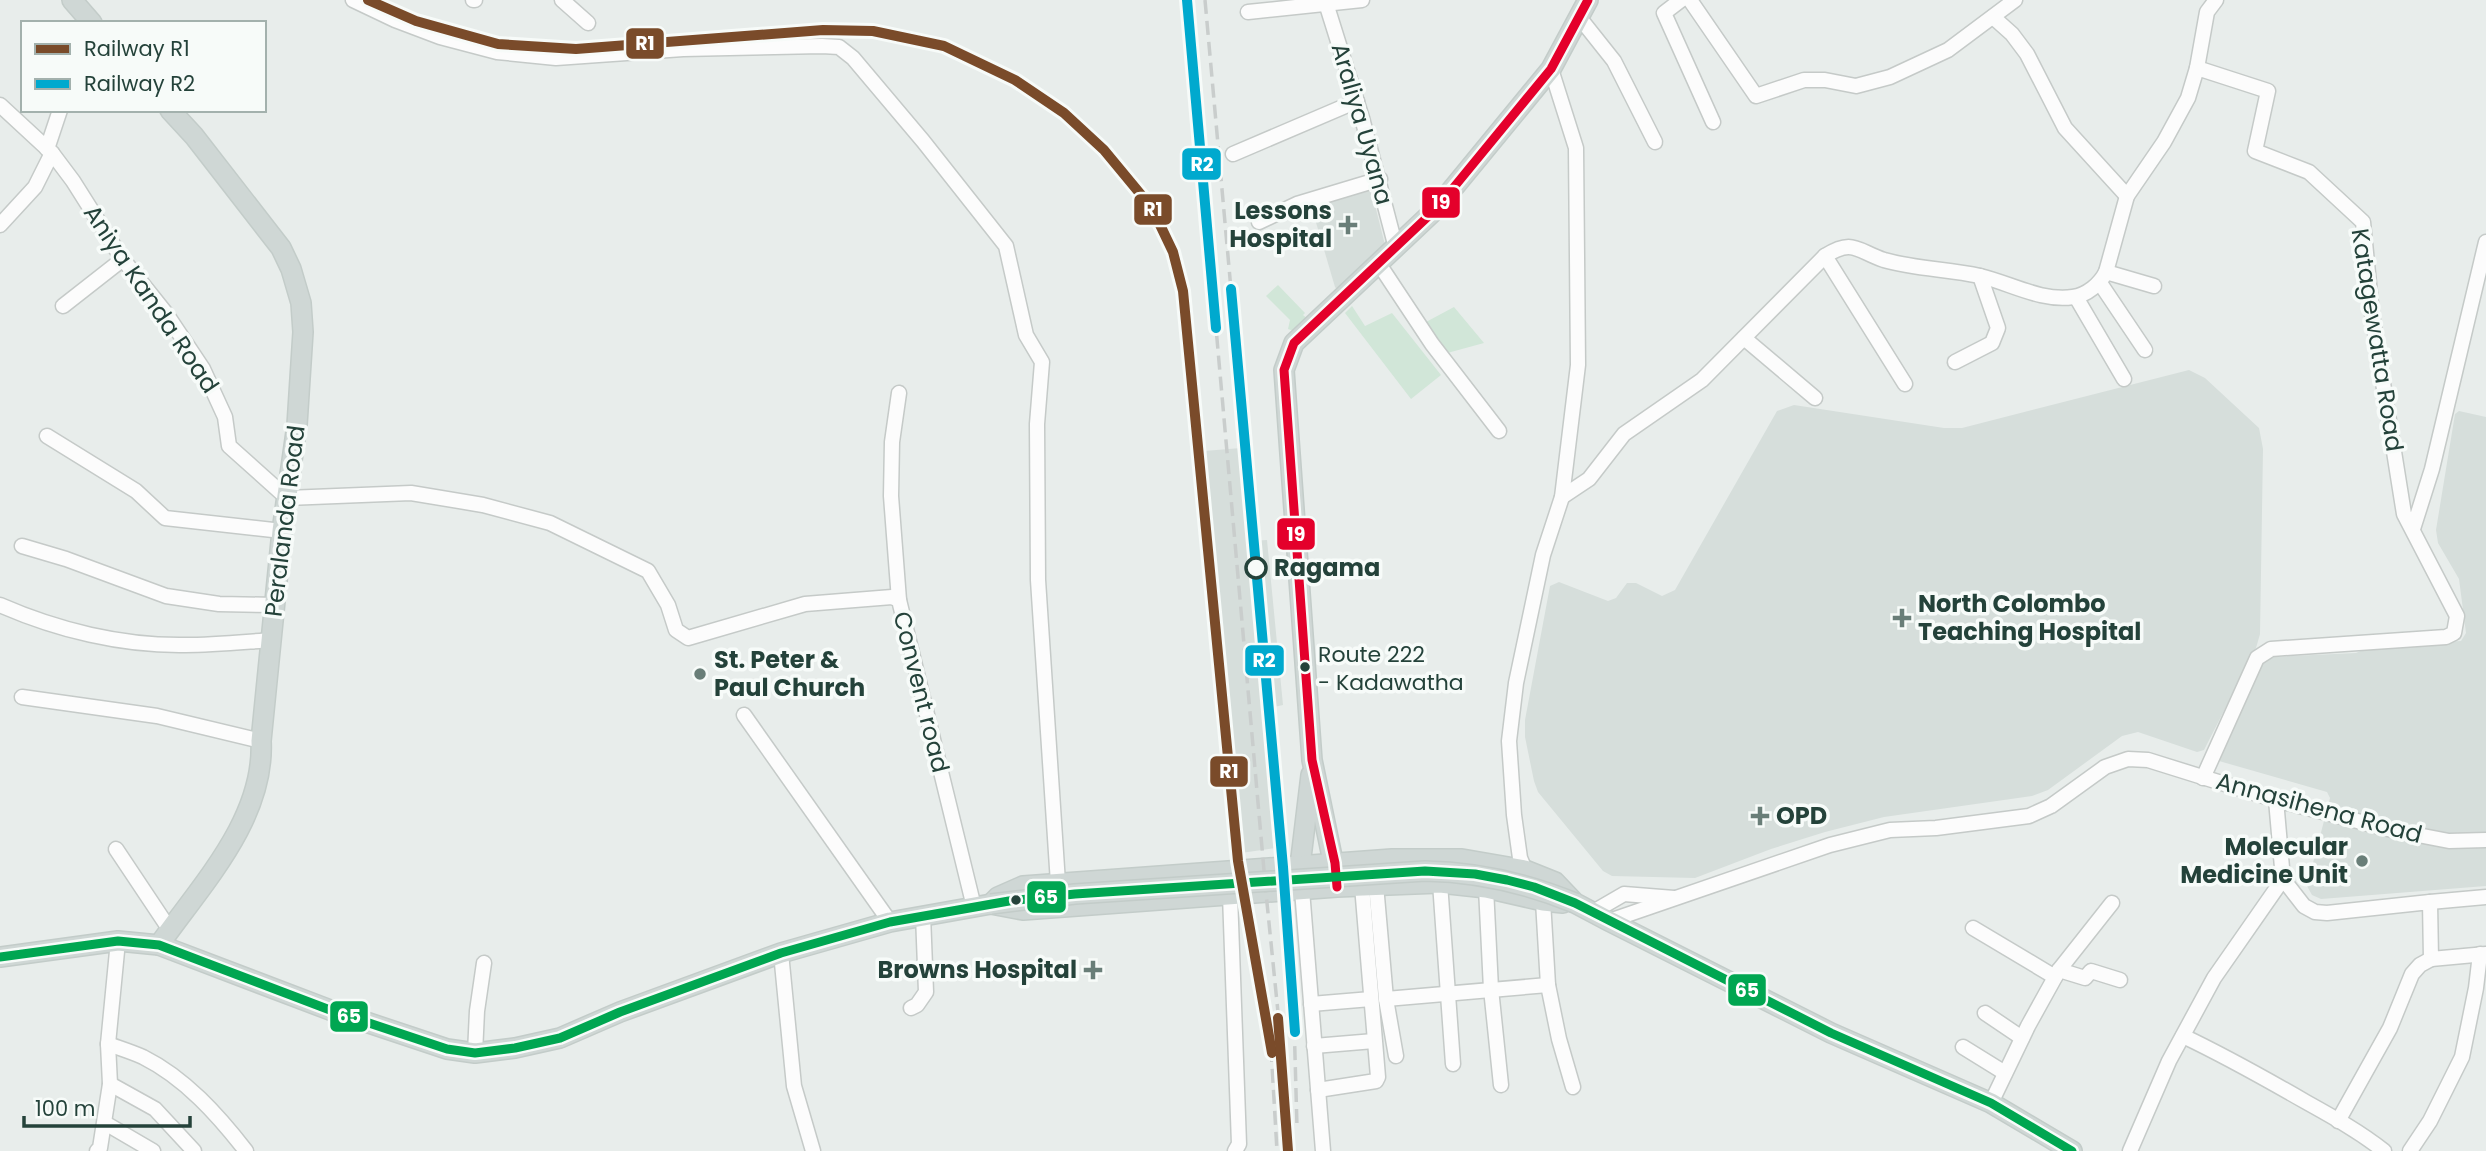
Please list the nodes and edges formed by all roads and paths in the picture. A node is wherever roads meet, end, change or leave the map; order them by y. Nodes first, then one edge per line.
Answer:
1 (353, 0) edge
2 (562, 0) edge
3 (1362, 0) edge
4 (1681, 0) edge
5 (1690, 0) edge
6 (2015, 0) edge
7 (2216, 0) edge
8 (75, 1) edge
9 (1326, 2) edge
10 (1584, 8) edge
11 (1248, 12) dead end
12 (1993, 16) junction
13 (90, 21) edge
14 (588, 23) dead end
15 (2197, 68) junction
16 (1551, 69) junction
17 (1357, 101) junction
18 (0, 105) edge
19 (60, 112) edge
20 (172, 112) edge
21 (1713, 122) dead end
22 (1655, 142) dead end
23 (49, 151) junction
24 (1233, 154) dead end
25 (1380, 179) junction
26 (2127, 196) junction
27 (1259, 222) dead end
28 (0, 225) edge
29 (2486, 242) edge
30 (1396, 248) junction
31 (1825, 256) junction
32 (122, 259) junction
33 (1379, 264) junction
34 (1980, 276) junction
35 (2103, 278) junction
36 (2154, 286) dead end
37 (2076, 297) junction
38 (63, 306) dead end
39 (1744, 338) junction
40 (2145, 349) dead end
41 (1955, 362) dead end
42 (2124, 379) dead end
43 (1905, 384) dead end
44 (900, 393) dead end
45 (1815, 398) dead end
46 (1499, 431) dead end
47 (47, 436) dead end
48 (1562, 497) junction
49 (287, 498) junction
50 (2413, 529) junction
51 (282, 531) junction
52 (22, 545) dead end
53 (900, 600) junction
54 (0, 605) edge
55 (275, 605) junction
56 (272, 640) junction
57 (22, 697) dead end
58 (744, 715) dead end
59 (261, 741) junction
60 (1312, 760) junction
61 (2203, 778) junction
62 (2276, 800) junction
63 (2486, 840) edge
64 (116, 849) dead end
65 (1335, 863) junction
66 (1300, 866) junction
67 (1525, 870) junction
68 (2283, 879) junction
69 (1058, 883) junction
70 (1440, 883) junction
71 (1369, 885) junction
72 (1337, 887) junction
73 (1486, 888) junction
74 (1302, 890) junction
75 (1230, 895) junction
76 (2486, 897) edge
77 (1679, 899) junction
78 (1543, 901) junction
79 (2430, 902) junction
80 (1575, 903) junction
81 (2112, 903) dead end
82 (982, 905) junction
83 (923, 915) junction
84 (1601, 917) junction
85 (890, 922) junction
86 (1973, 928) dead end
87 (164, 938) junction
88 (118, 942) junction
89 (781, 953) junction
90 (2483, 954) edge
91 (0, 957) edge
92 (2431, 959) junction
93 (484, 963) dead end
94 (2057, 974) junction
95 (2120, 980) dead end
96 (1548, 985) junction
97 (1491, 989) junction
98 (1448, 993) junction
99 (1378, 999) junction
100 (1311, 1004) junction
101 (911, 1007) dead end
102 (1985, 1013) dead end
103 (2183, 1036) junction
104 (2022, 1038) junction
105 (1374, 1041) junction
106 (108, 1044) junction
107 (1314, 1046) junction
108 (1963, 1046) dead end
109 (475, 1053) junction
110 (1396, 1056) dead end
111 (1453, 1064) dead end
112 (2005, 1073) junction
113 (110, 1084) junction
114 (1501, 1085) dead end
115 (1573, 1087) dead end
116 (1318, 1090) junction
117 (1991, 1102) junction
118 (2339, 1121) junction
119 (105, 1123) junction
120 (97, 1151) edge
121 (153, 1151) edge
122 (194, 1151) edge
123 (246, 1151) edge
124 (813, 1151) edge
125 (1235, 1151) edge
126 (1323, 1151) edge
127 (2072, 1151) edge
128 (2130, 1151) edge
129 (2384, 1151) edge
130 (2410, 1151) edge

1 - 69 street
2 - 14 street
3 - 9 street
4 - 21 street
5 - 12 street
6 - 12 street
7 - 15 street
8 - 13 main road
9 - 11 street
9 - 17 street, Araliya Uyana
10 - 16 main road
10 - 22 street
12 - 26 street
15 - 26 street
15 - 50 street, Katagewatta Road
16 - 30 main road
16 - 48 street
17 - 24 street
17 - 25 street, Araliya Uyana
18 - 23 street, Aniya Kanda Road
19 - 23 street
20 - 49 main road, Peralanda Road
23 - 28 street
23 - 32 street, Aniya Kanda Road
25 - 27 street
25 - 30 street, Araliya Uyana
26 - 35 street
29 - 50 street
30 - 33 main road
31 - 34 street
31 - 39 street
31 - 43 street
32 - 38 street
32 - 49 street, Aniya Kanda Road
33 - 46 street
33 - 60 main road
34 - 37 street
34 - 41 street
35 - 36 street
35 - 37 street
35 - 40 street
37 - 42 street
39 - 45 street
39 - 48 street
44 - 53 street
47 - 51 street
48 - 67 street
49 - 51 main road, Peralanda Road
49 - 53 street, Convent road
50 - 61 street, Katagewatta Road
51 - 55 main road, Peralanda Road
52 - 55 street
53 - 82 street, Convent road
54 - 56 street
55 - 56 main road, Peralanda Road
56 - 59 main road, Peralanda Road
57 - 59 street
58 - 85 street
59 - 87 main road, Peralanda Road
60 - 65 main road
60 - 66 main road
61 - 62 street, Annasihena Road
61 - 77 street, Annasihena Road
62 - 63 street, Annasihena Road
62 - 68 street
64 - 87 street
65 - 66 main road
65 - 67 main road
65 - 72 main road
66 - 69 main road
66 - 74 main road
67 - 80 main road
68 - 79 street
68 - 103 street
69 - 82 main road
70 - 71 main road
70 - 73 main road
70 - 98 street
71 - 72 main road
71 - 99 street
72 - 74 main road
73 - 78 main road
73 - 97 street
74 - 75 main road
74 - 100 street
75 - 82 main road
75 - 125 street
76 - 79 street
77 - 84 street, Annasihena Road
77 - 84 street, Annasihena Road
78 - 80 main road
78 - 96 street
79 - 92 street
80 - 82 main road, bridge
80 - 84 main road
81 - 94 street
82 - 83 main road
83 - 85 main road
83 - 101 street
84 - 117 main road
85 - 89 main road
86 - 94 street
87 - 88 main road
87 - 109 main road
88 - 91 main road
88 - 106 street
89 - 109 main road
89 - 124 street
90 - 92 street
90 - 130 street
92 - 118 street
93 - 109 street
94 - 95 street
94 - 104 street
96 - 97 street
96 - 115 street
97 - 98 street
97 - 114 street
98 - 99 street
98 - 111 street
99 - 100 street
99 - 105 street
99 - 110 street
100 - 107 street
102 - 104 street
103 - 118 street
103 - 128 street
104 - 112 street
105 - 107 street
105 - 116 street
106 - 113 street
106 - 123 street
107 - 116 street
108 - 112 street
112 - 117 street
113 - 119 street
113 - 122 street
116 - 126 street
117 - 127 main road
118 - 129 street
119 - 120 street
119 - 121 street

